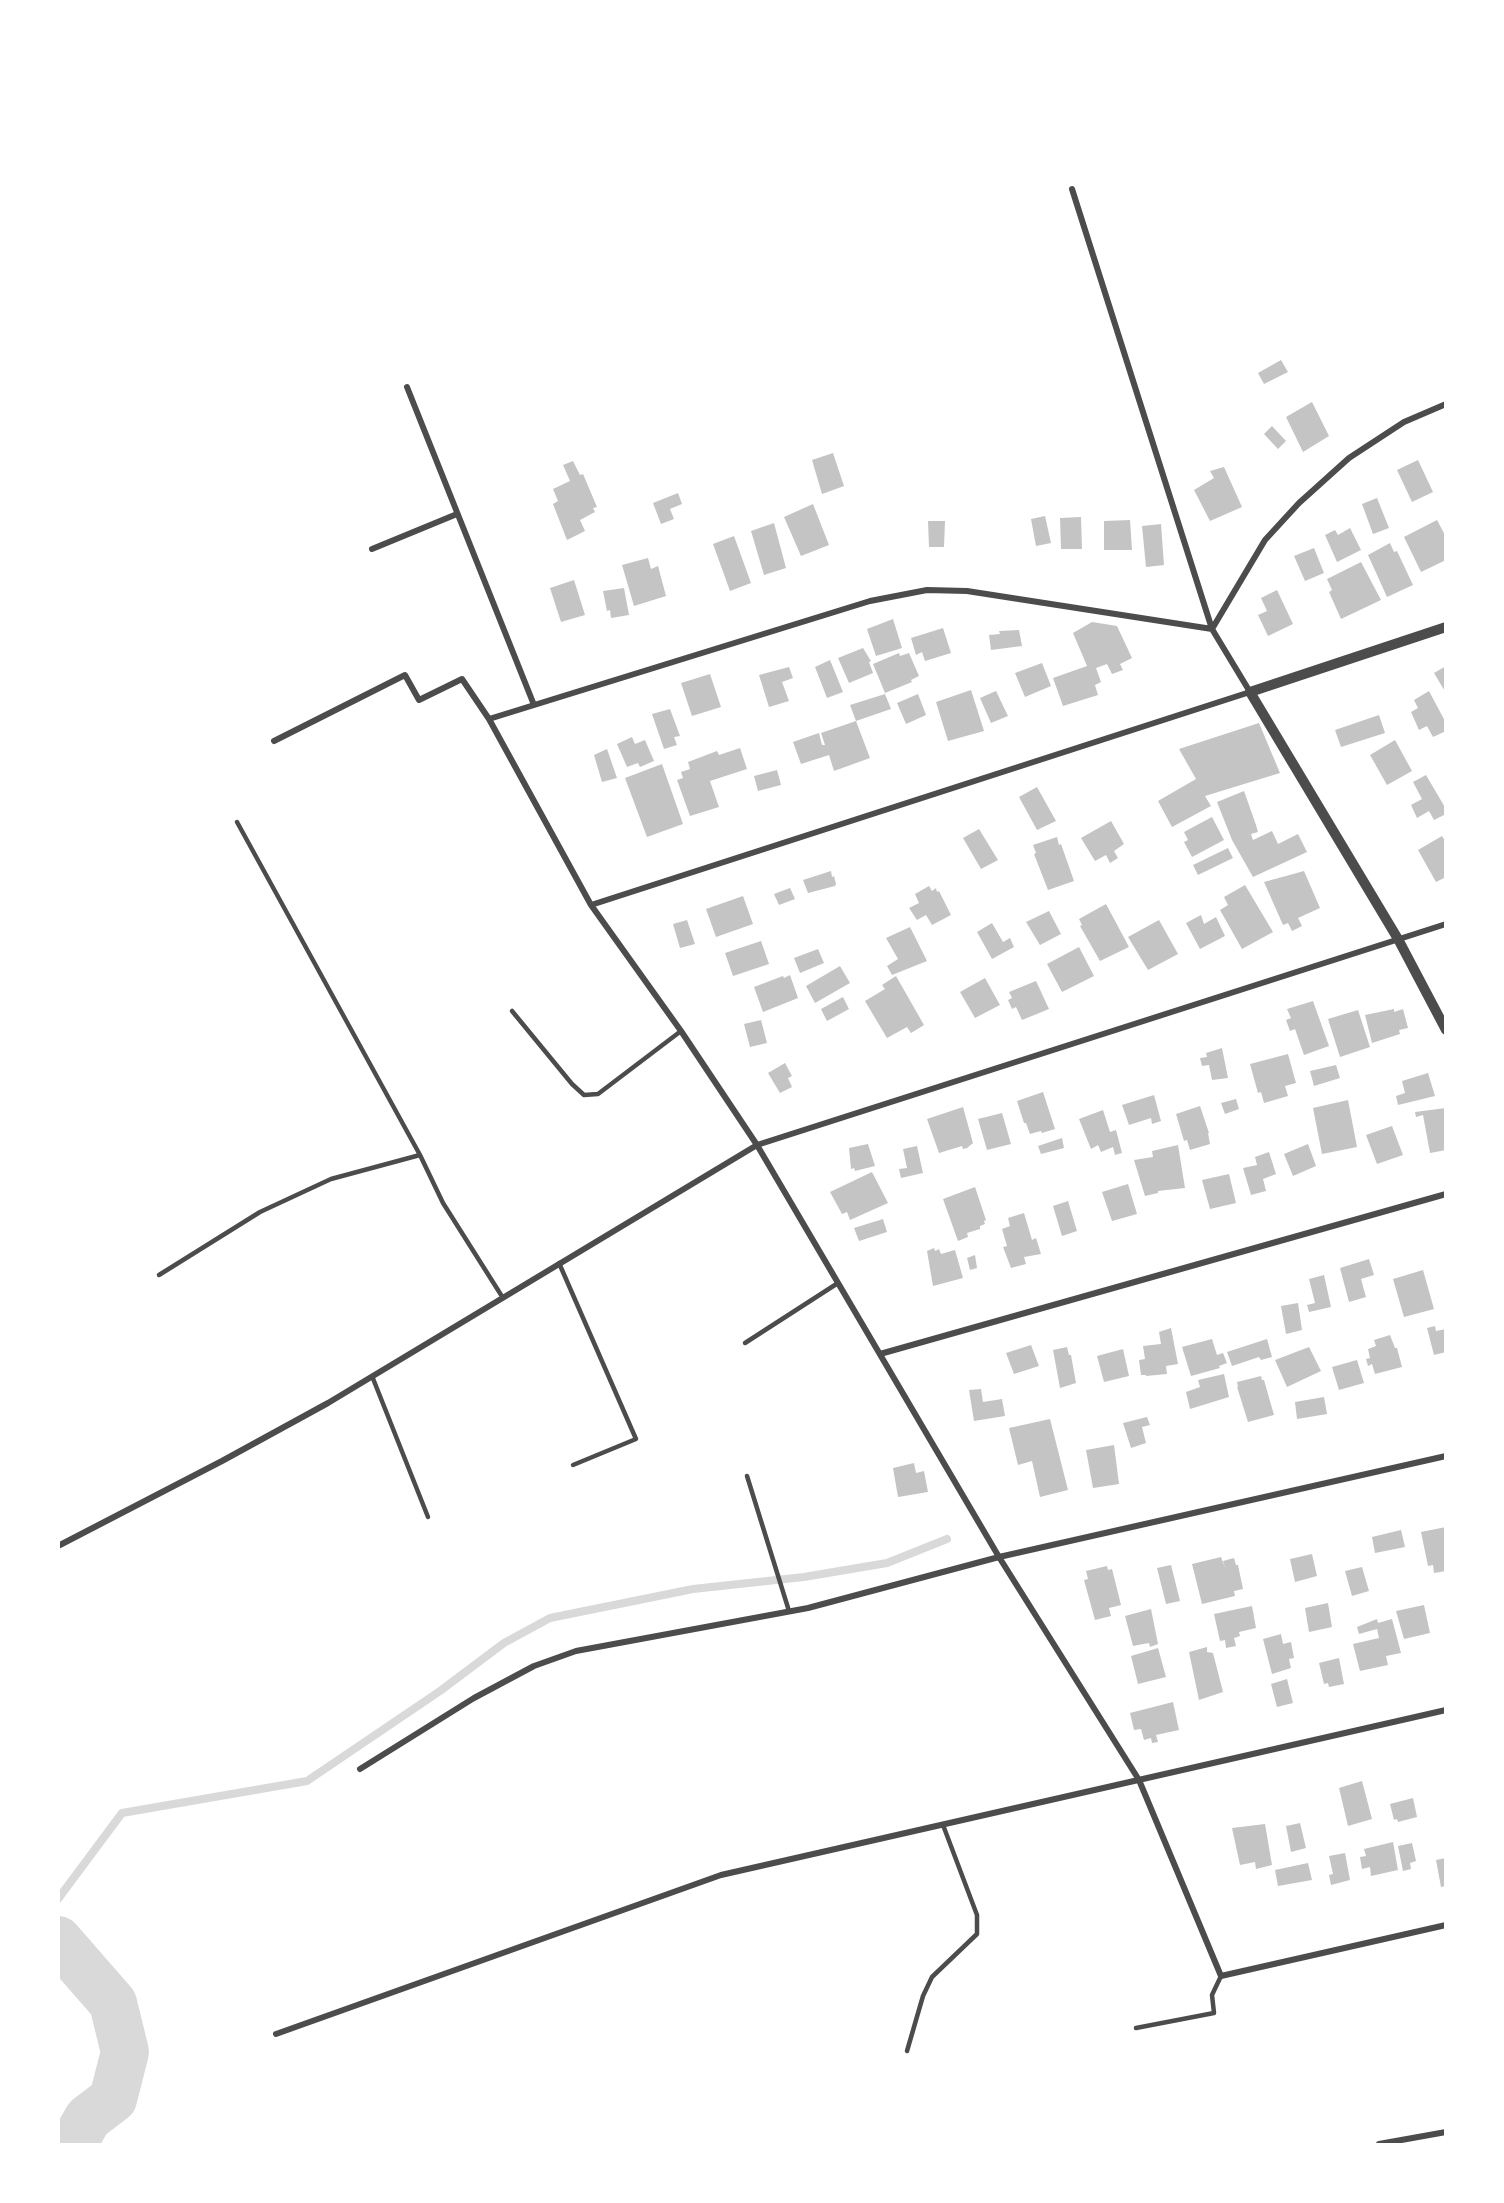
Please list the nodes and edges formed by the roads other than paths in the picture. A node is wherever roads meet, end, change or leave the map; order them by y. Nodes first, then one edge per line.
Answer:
1 (1072, 189) dead end
2 (407, 387) dead end
3 (1446, 404) edge
4 (457, 514) junction
5 (372, 549) dead end
6 (1446, 627) edge
7 (1212, 629) junction
8 (1250, 692) junction
9 (534, 705) junction
10 (489, 719) junction
11 (274, 741) dead end
12 (237, 822) dead end
13 (591, 905) junction
14 (1446, 924) edge
15 (1398, 939) junction
16 (512, 1011) dead end
17 (1446, 1030) edge
18 (681, 1031) junction
19 (757, 1145) junction
20 (420, 1155) junction
21 (1446, 1194) edge
22 (559, 1263) junction
23 (159, 1275) dead end
24 (838, 1283) junction
25 (503, 1298) junction
26 (745, 1343) dead end
27 (880, 1354) junction
28 (372, 1376) junction
29 (1446, 1456) edge
30 (573, 1466) dead end
31 (747, 1476) dead end
32 (428, 1517) dead end
33 (58, 1546) edge
34 (999, 1557) junction
35 (789, 1611) junction
36 (1446, 1710) edge
37 (360, 1769) dead end
38 (1139, 1780) junction
39 (943, 1825) junction
40 (1446, 1924) edge
41 (1221, 1976) junction
42 (1136, 2028) dead end
43 (276, 2034) dead end
44 (907, 2051) dead end
45 (1446, 2132) edge
46 (1379, 2145) edge

1 - 7 street
2 - 4 street
3 - 7 street
4 - 5 street
4 - 9 street
6 - 8 street
7 - 8 street
7 - 9 street
8 - 13 street
8 - 15 street
9 - 10 street
10 - 11 street
10 - 13 street
12 - 20 lane
13 - 18 street
14 - 15 street
15 - 17 street
15 - 19 street
16 - 18 lane
18 - 19 street
19 - 22 street
19 - 24 street
20 - 23 lane
20 - 25 lane
21 - 27 street
22 - 25 street
22 - 30 lane
24 - 26 lane
24 - 27 street
25 - 28 street
27 - 34 street
28 - 32 lane
28 - 33 street
29 - 34 street
31 - 35 lane
34 - 35 street
34 - 38 street
35 - 37 street
36 - 38 street
38 - 39 street
38 - 41 street
39 - 43 street
39 - 44 lane
40 - 41 street
41 - 42 lane
45 - 46 street

